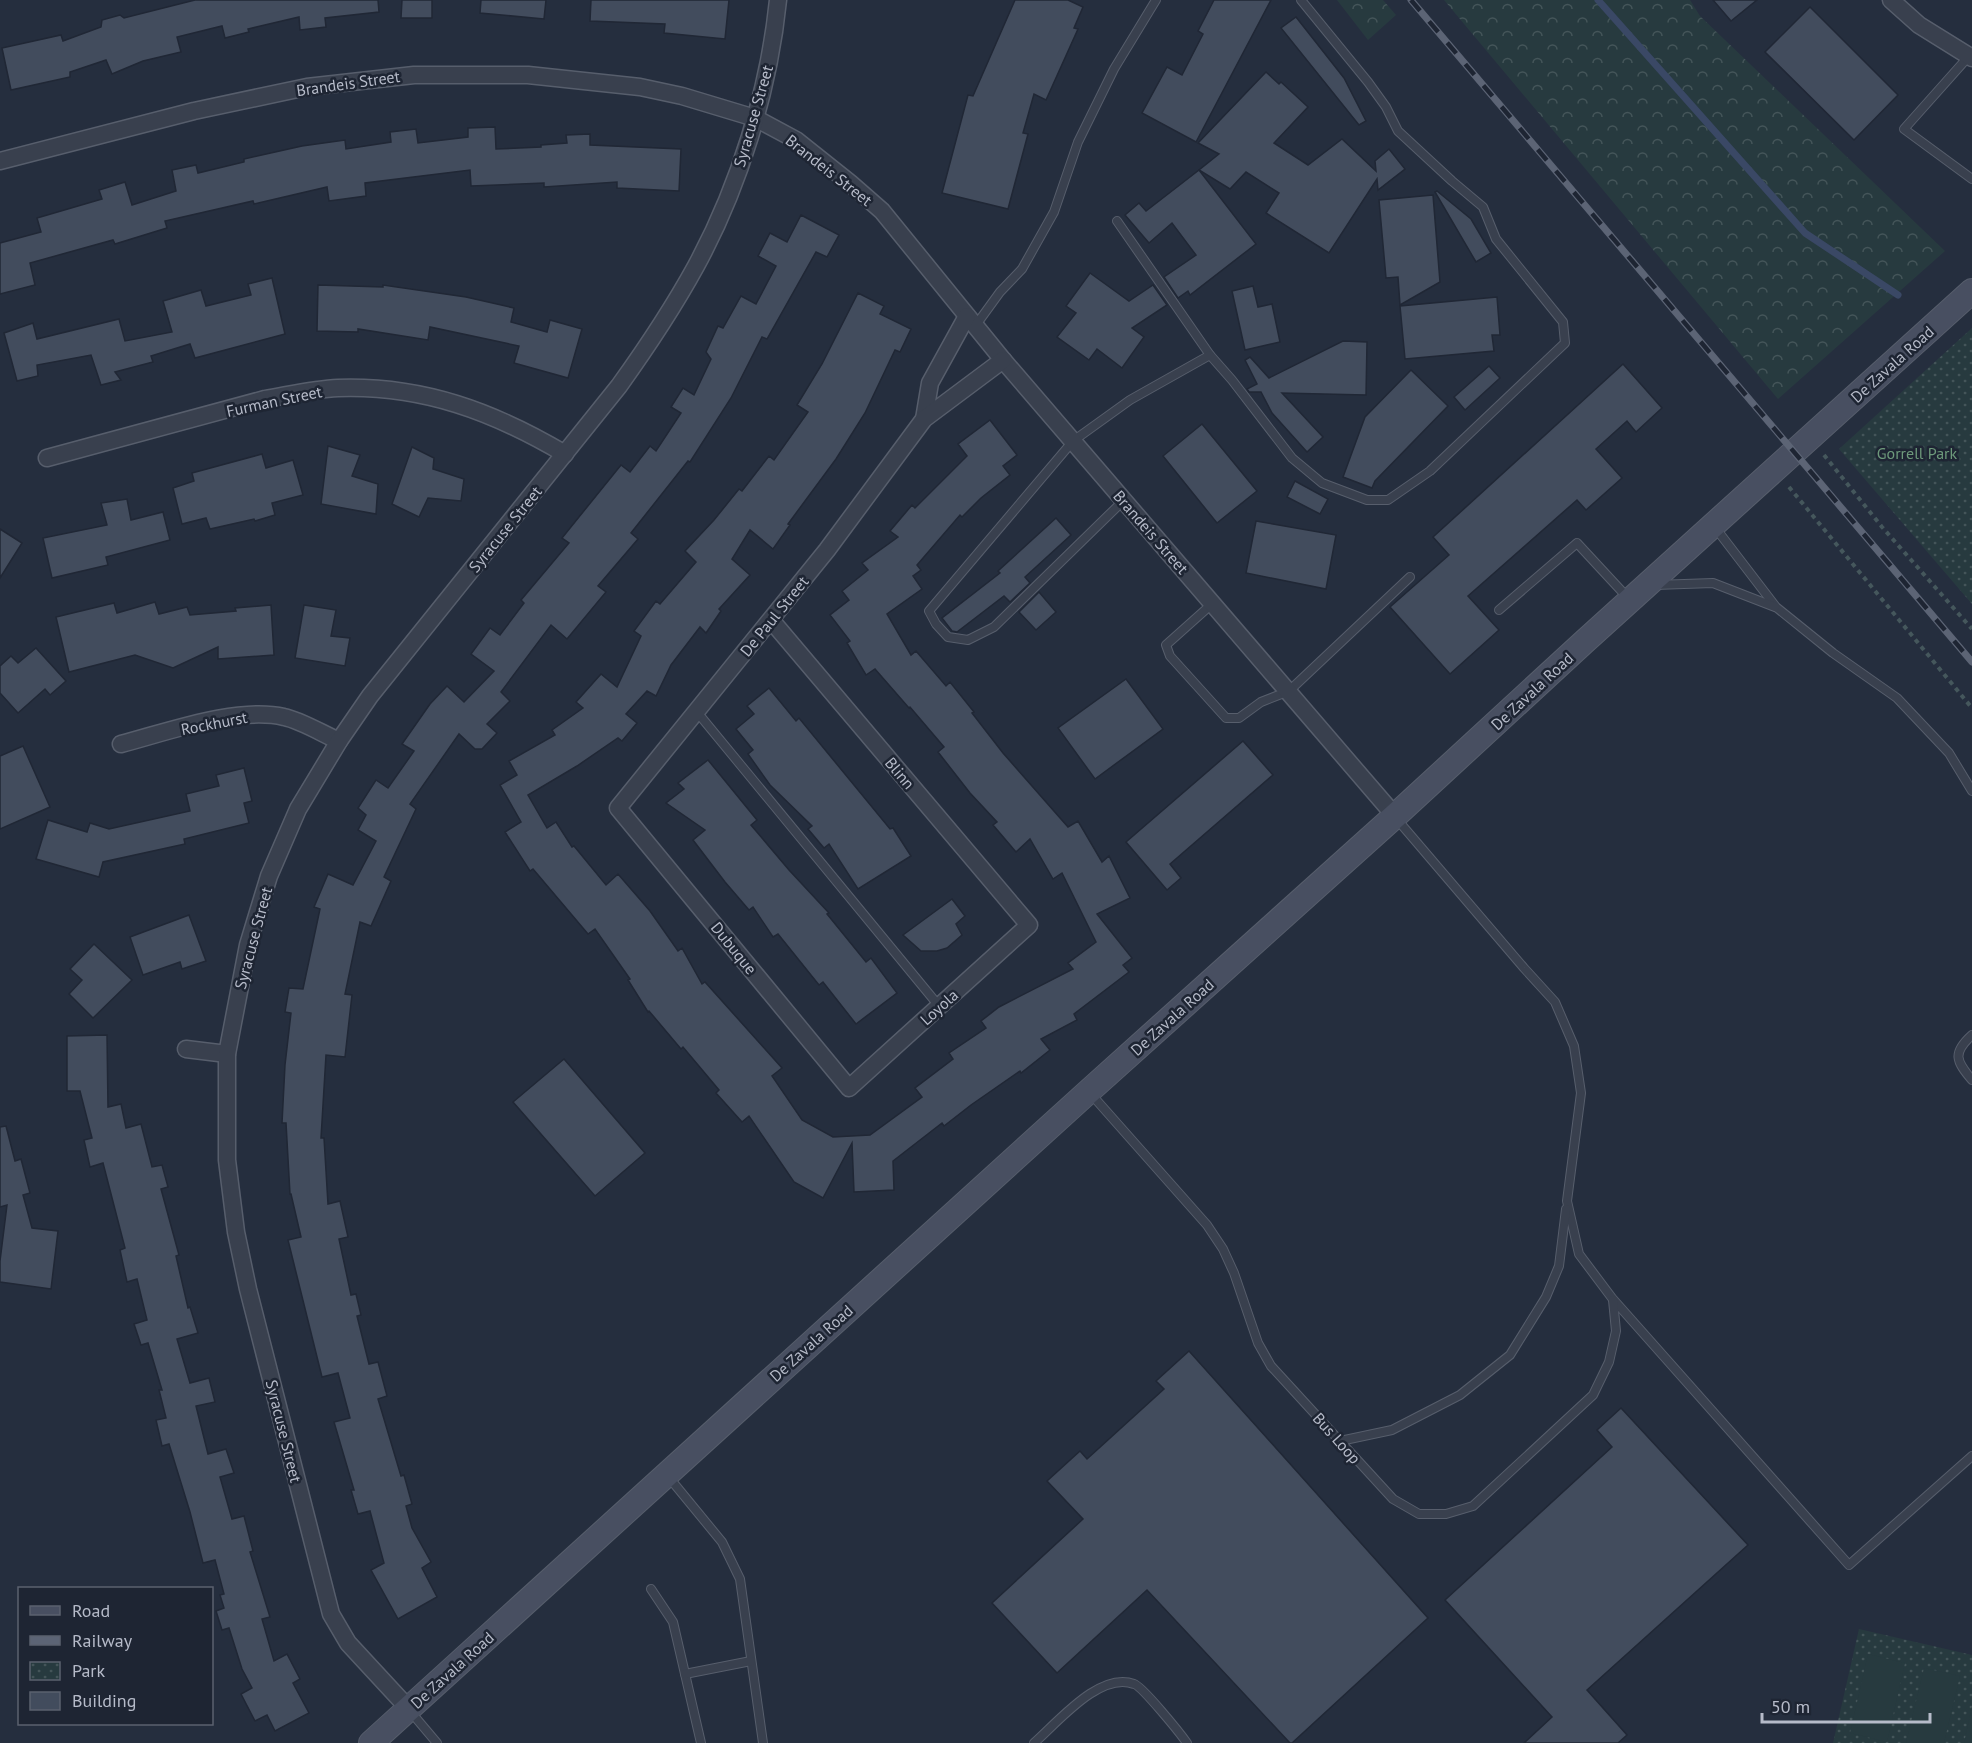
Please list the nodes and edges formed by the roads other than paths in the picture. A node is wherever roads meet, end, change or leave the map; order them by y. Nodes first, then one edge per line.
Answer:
1 (778, 0) edge
2 (1156, 0) edge
3 (1301, 0) edge
4 (1891, 0) edge
5 (1971, 57) edge
6 (755, 118) junction
7 (0, 161) edge
8 (1972, 179) edge
9 (1117, 221) dead end
10 (1972, 291) edge
11 (972, 321) junction
12 (1210, 355) junction
13 (1003, 360) junction
14 (924, 419) junction
15 (1073, 441) junction
16 (565, 454) junction
17 (47, 458) dead end
18 (1124, 500) junction
19 (1714, 526) junction
20 (1410, 578) dead end
21 (1639, 593) junction
22 (1213, 603) junction
23 (1776, 607) junction
24 (1498, 610) dead end
25 (771, 620) junction
26 (1289, 691) junction
27 (697, 712) junction
28 (339, 741) junction
29 (121, 744) dead end
30 (1972, 791) edge
31 (618, 808) joint
32 (1395, 816) junction
33 (1029, 925) joint
34 (939, 1006) junction
35 (1972, 1035) edge
36 (186, 1049) dead end
37 (227, 1054) junction
38 (1972, 1080) edge
39 (849, 1088) joint
40 (1089, 1091) junction
41 (1567, 1201) junction
42 (1612, 1298) junction
43 (1340, 1441) junction
44 (1972, 1456) edge
45 (667, 1475) junction
46 (651, 1589) dead end
47 (751, 1661) junction
48 (685, 1674) junction
49 (409, 1709) junction
50 (371, 1743) edge
51 (437, 1743) edge
52 (702, 1743) edge
53 (763, 1743) edge
54 (1034, 1743) edge
55 (1187, 1743) edge

1 - 6 street, Syracuse Street
2 - 11 lane
3 - 12 lane
4 - 5 street
5 - 8 lane
6 - 7 street, Brandeis Street
6 - 11 street, Brandeis Street
6 - 16 street, Syracuse Street
9 - 12 lane
10 - 19 main road, De Zavala Road
11 - 13 street, Brandeis Street
11 - 14 street, De Paul Street
12 - 15 lane
13 - 14 street, De Paul Street
13 - 15 street, Brandeis Street
14 - 25 street, De Paul Street
15 - 18 street, Brandeis Street
15 - 18 lane
16 - 17 street, Furman Street
16 - 28 street, Syracuse Street
18 - 22 street, Brandeis Street
19 - 21 main road, De Zavala Road
19 - 23 lane
20 - 26 lane
21 - 23 lane
21 - 24 lane
21 - 32 main road, De Zavala Road
22 - 26 street, Brandeis Street
22 - 26 lane
23 - 30 lane
25 - 27 street, De Paul Street
25 - 33 street, Blinn
26 - 32 street, Brandeis Street
27 - 31 street, De Paul Street
27 - 34 lane
28 - 29 street, Rockhurst
28 - 37 street, Syracuse Street
31 - 39 street, Dubuque
32 - 40 main road, De Zavala Road
32 - 41 lane
33 - 34 street, Loyola
34 - 39 street, Loyola
35 - 38 lane
36 - 37 street
37 - 49 street, Syracuse Street
40 - 43 lane, Bus Loop
40 - 45 main road, De Zavala Road
41 - 42 lane
41 - 43 lane
42 - 43 lane, Bus Loop
42 - 44 lane
45 - 47 lane
45 - 49 main road, De Zavala Road
46 - 48 lane
47 - 48 lane
47 - 53 lane
48 - 52 lane
49 - 50 main road, De Zavala Road
49 - 51 lane
54 - 55 lane

